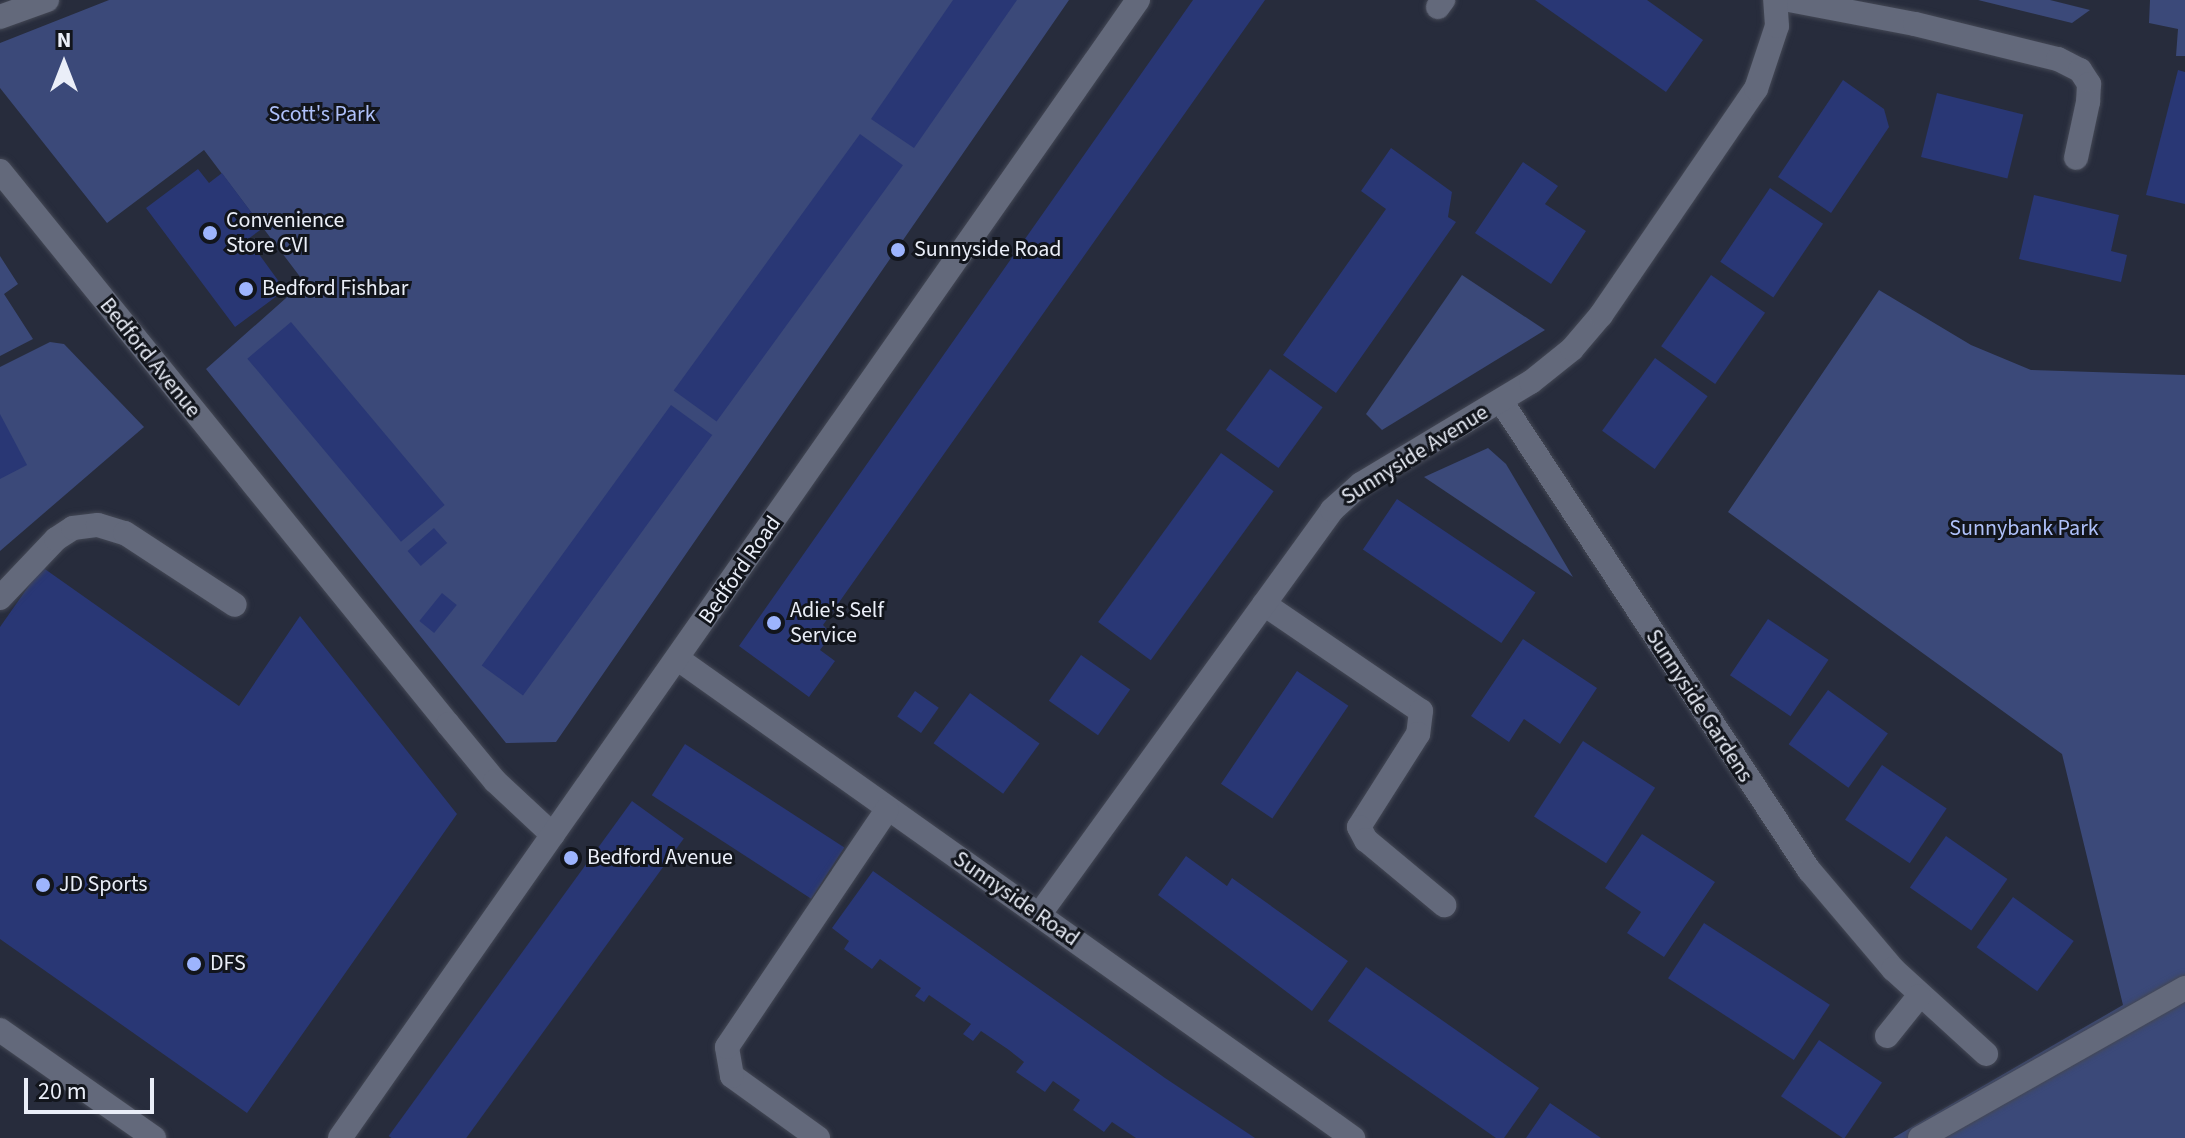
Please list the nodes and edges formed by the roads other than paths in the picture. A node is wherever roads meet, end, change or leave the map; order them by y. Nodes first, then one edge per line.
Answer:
1 (47, 0) edge
2 (1138, 0) edge
3 (1775, 0) edge
4 (1789, 0) edge
5 (0, 17) edge
6 (2076, 158) dead end
7 (0, 171) edge
8 (1501, 401) junction
9 (0, 598) edge
10 (1264, 604) junction
11 (235, 605) dead end
12 (678, 659) junction
13 (887, 810) junction
14 (553, 835) junction
15 (1444, 905) dead end
16 (1039, 915) junction
17 (2185, 988) edge
18 (1919, 996) junction
19 (0, 1030) edge
20 (1887, 1036) dead end
21 (1986, 1054) dead end
22 (154, 1138) edge
23 (340, 1138) edge
24 (818, 1138) edge
25 (1353, 1138) edge
26 (1920, 1138) edge

1 - 5 street
2 - 12 street, Bedford Road
3 - 8 street, Sunnyside Avenue
4 - 6 street
7 - 14 street, Bedford Avenue
8 - 10 street, Sunnyside Avenue
8 - 18 street, Sunnyside Gardens
9 - 11 street
10 - 15 street
10 - 16 street, Sunnyside Avenue
12 - 13 street, Sunnyside Road
12 - 14 street, Bedford Road
13 - 16 street, Sunnyside Road
13 - 24 street
14 - 23 street, Bedford Road
16 - 25 street, Sunnyside Road
17 - 26 street
18 - 20 street
18 - 21 street, Sunnyside Gardens
19 - 22 street

